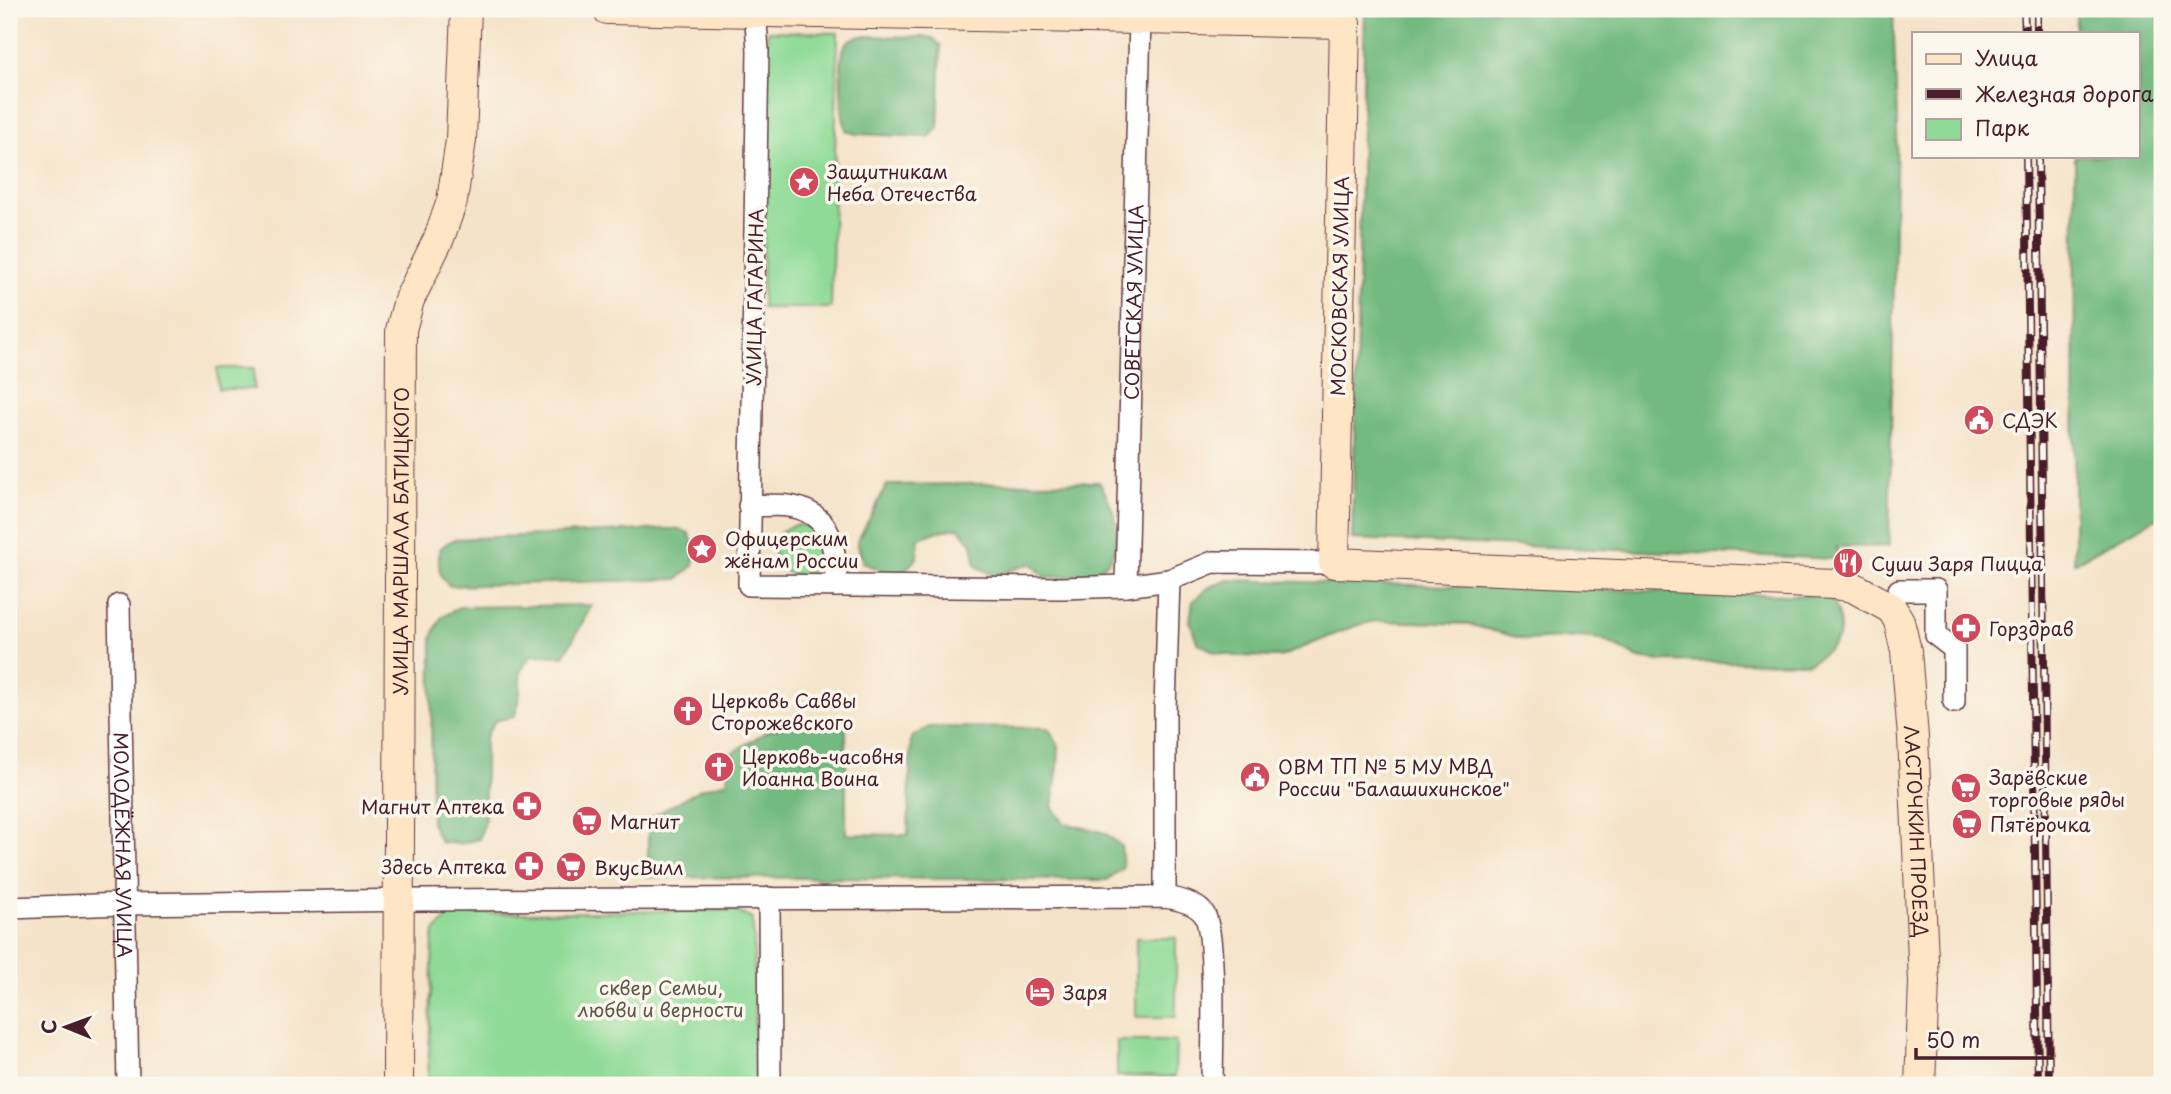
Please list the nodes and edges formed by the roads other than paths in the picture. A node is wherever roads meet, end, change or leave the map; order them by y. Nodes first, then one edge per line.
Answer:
1 (466, 9) edge
2 (607, 9) edge
3 (756, 10) edge
4 (1041, 12) edge
5 (1345, 16) edge
6 (1140, 19) junction
7 (750, 506) junction
8 (1334, 563) junction
9 (1168, 580) junction
10 (836, 586) junction
11 (1126, 586) junction
12 (1899, 590) dead end
13 (119, 605) dead end
14 (1954, 702) dead end
15 (1165, 897) junction
16 (769, 898) junction
17 (399, 900) junction
18 (124, 904) junction
19 (9, 908) edge
20 (128, 1085) edge
21 (398, 1085) edge
22 (769, 1085) edge
23 (1212, 1085) edge
24 (1920, 1085) edge

1 - 17 street, УЛИЦА МАРШАЛА БАТИЦКОГО
2 - 3 street
3 - 4 street
3 - 7 street, УЛИЦА ГАГАРИНА
4 - 6 street
5 - 6 street
5 - 8 street, МОСКОВСКАЯ УЛИЦА
6 - 11 street, СОВЕТСКАЯ УЛИЦА
7 - 10 street
7 - 10 street, УЛИЦА ГАГАРИНА
8 - 9 street
8 - 24 street, ЛАСТОЧКИН ПРОЕЗД
9 - 11 street
9 - 15 street
10 - 11 street
12 - 14 street
13 - 18 street, МОЛОДЁЖНАЯ УЛИЦА
15 - 16 street
15 - 23 street
16 - 17 street
16 - 22 street
17 - 18 street
17 - 21 street, УЛИЦА МАРШАЛА БАТИЦКОГО
18 - 19 street
18 - 20 street, МОЛОДЁЖНАЯ УЛИЦА

